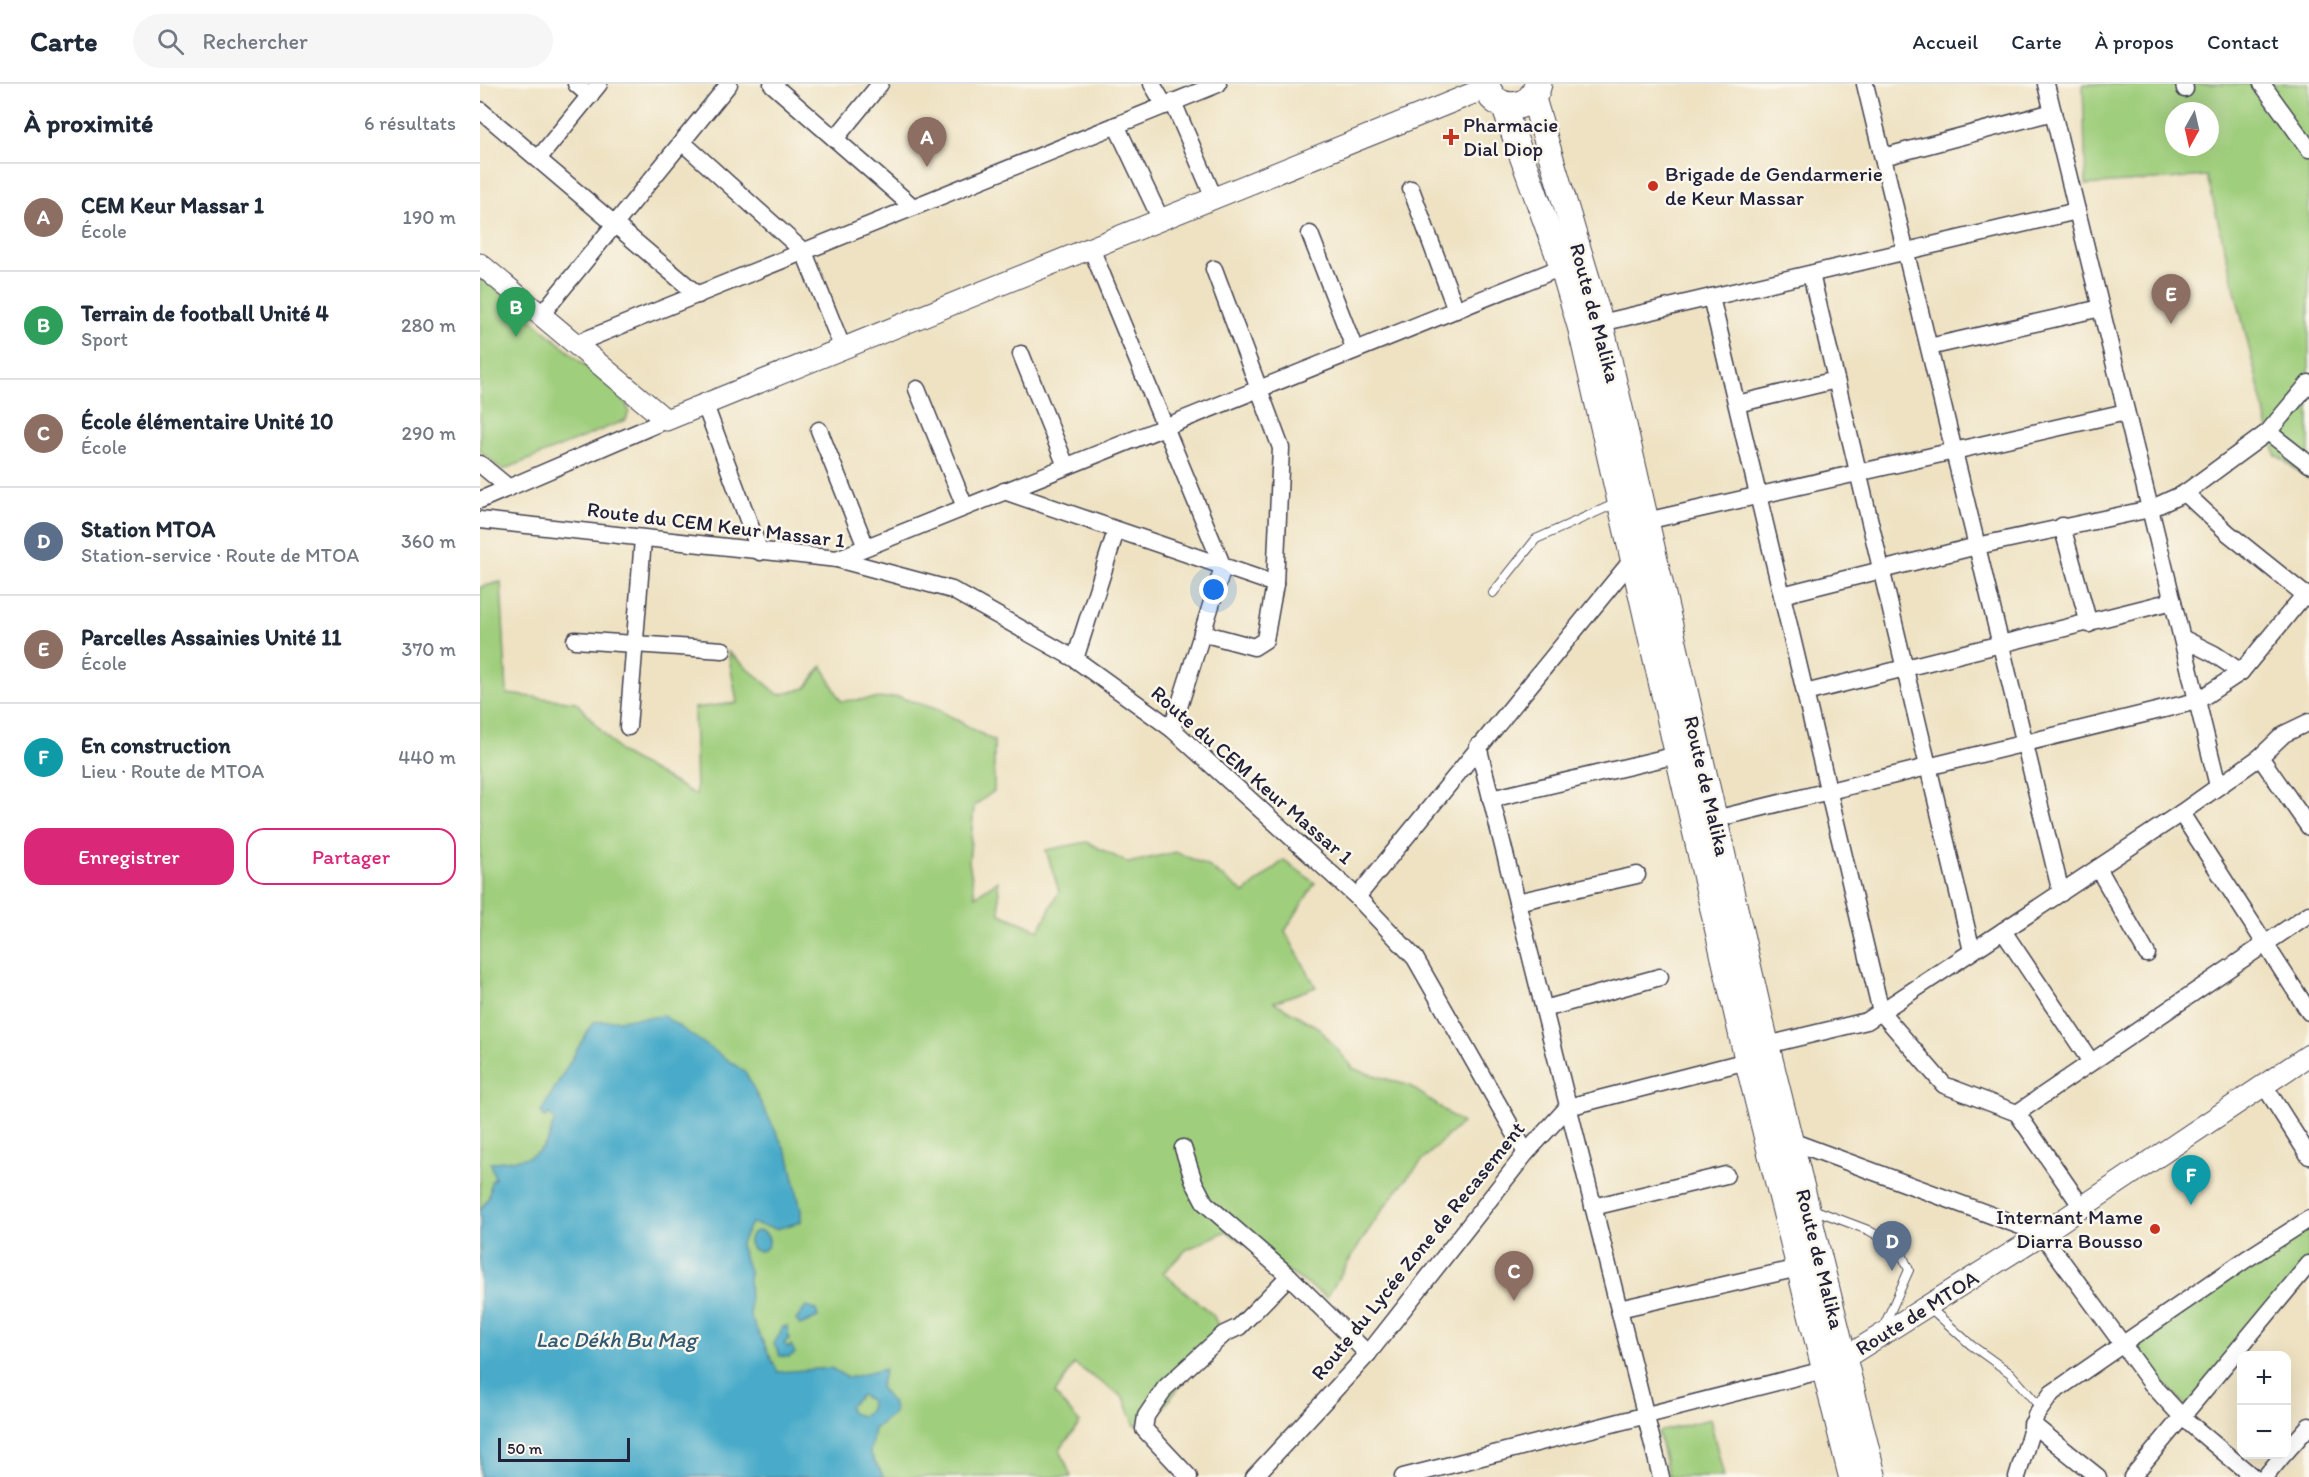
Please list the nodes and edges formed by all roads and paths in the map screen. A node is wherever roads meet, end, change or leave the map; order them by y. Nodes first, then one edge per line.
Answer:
1 (576, 84) edge
2 (729, 84) edge
3 (772, 84) edge
4 (880, 84) edge
5 (1152, 84) edge
6 (1218, 84) edge
7 (1865, 84) edge
8 (2046, 84) edge
9 (2262, 84) edge
10 (595, 90) edge
11 (1536, 90) edge
12 (1492, 92) edge
13 (1169, 104) junction
14 (480, 110) edge
15 (2053, 112) junction
16 (1116, 125) junction
17 (835, 139) junction
18 (682, 142) junction
19 (2309, 149) edge
20 (1883, 157) junction
21 (537, 159) junction
22 (1411, 189) dead end
23 (1214, 198) junction
24 (913, 207) junction
25 (2077, 211) junction
26 (1161, 220) junction
27 (615, 224) junction
28 (1310, 234) dead end
29 (1091, 248) junction
30 (1905, 251) junction
31 (804, 252) junction
32 (480, 264) edge
33 (1562, 267) junction
34 (1214, 269) dead end
35 (1811, 274) junction
36 (698, 295) junction
37 (1711, 297) junction
38 (2101, 308) junction
39 (1456, 310) junction
40 (541, 315) junction
41 (1601, 323) junction
42 (575, 344) junction
43 (1929, 346) junction
44 (843, 349) junction
45 (1355, 350) junction
46 (1021, 354) dead end
47 (1836, 380) junction
48 (2309, 383) edge
49 (1260, 388) junction
50 (917, 389) dead end
51 (1737, 404) junction
52 (705, 405) junction
53 (2127, 412) junction
54 (666, 420) junction
55 (1165, 427) junction
56 (819, 430) dead end
57 (2268, 432) junction
58 (1954, 451) junction
59 (480, 464) edge
60 (2309, 464) edge
61 (1066, 466) junction
62 (1858, 473) junction
63 (508, 488) junction
64 (1004, 491) junction
65 (2185, 493) junction
66 (1758, 496) junction
67 (480, 500) edge
68 (1619, 502) junction
69 (965, 507) junction
70 (2150, 509) junction
71 (480, 520) edge
72 (1646, 521) junction
73 (2062, 526) junction
74 (1116, 531) junction
75 (644, 539) junction
76 (1977, 546) junction
77 (866, 547) junction
78 (760, 552) junction
79 (837, 558) junction
80 (1632, 560) junction
81 (1223, 567) junction
82 (1881, 570) junction
83 (1275, 584) junction
84 (1493, 593) dead end
85 (1782, 595) junction
86 (2307, 596) edge
87 (2173, 601) junction
88 (2089, 624) junction
89 (1202, 633) junction
90 (2182, 638) junction
91 (574, 640) dead end
92 (635, 644) junction
93 (2000, 645) junction
94 (723, 650) dead end
95 (1075, 659) junction
96 (1905, 669) junction
97 (2241, 672) junction
98 (1805, 693) junction
99 (2197, 700) junction
100 (2309, 722) edge
101 (628, 728) dead end
102 (1172, 729) junction
103 (2025, 744) junction
104 (1478, 746) junction
105 (1677, 755) junction
106 (2260, 757) junction
107 (1928, 766) junction
108 (2218, 786) junction
109 (1828, 791) junction
110 (1491, 799) junction
111 (2181, 813) junction
112 (1715, 819) junction
113 (2309, 827) edge
114 (2098, 868) junction
115 (1636, 875) dead end
116 (2061, 893) junction
117 (1357, 897) junction
118 (1517, 903) junction
119 (2309, 914) edge
120 (2003, 931) junction
121 (2264, 944) junction
122 (1972, 951) junction
123 (2147, 954) dead end
124 (1660, 977) dead end
125 (1544, 1009) junction
126 (1881, 1012) junction
127 (2309, 1012) edge
128 (1767, 1045) junction
129 (2309, 1055) edge
130 (1747, 1061) junction
131 (2091, 1062) junction
132 (2264, 1085) junction
133 (1568, 1107) junction
134 (2017, 1113) junction
135 (1791, 1142) junction
136 (1183, 1148) dead end
137 (1527, 1154) junction
138 (2309, 1156) edge
139 (1726, 1175) dead end
140 (1593, 1207) junction
141 (1807, 1207) junction
142 (2082, 1207) junction
143 (2309, 1219) edge
144 (2042, 1234) junction
145 (1799, 1268) junction
146 (2306, 1275) edge
147 (1289, 1276) junction
148 (1928, 1306) junction
149 (1619, 1310) junction
150 (1880, 1337) junction
151 (2122, 1345) junction
152 (1368, 1354) junction
153 (1834, 1365) junction
154 (2040, 1407) junction
155 (1645, 1415) junction
156 (2182, 1417) junction
157 (2032, 1424) junction
158 (2309, 1426) edge
159 (2291, 1446) edge
160 (2281, 1459) edge
161 (1469, 1460) junction
162 (2271, 1475) edge
163 (1189, 1477) edge
164 (1254, 1477) edge
165 (1403, 1477) edge
166 (1473, 1477) edge
167 (1661, 1477) edge
168 (1851, 1477) edge
169 (1874, 1477) edge
170 (2017, 1477) edge
171 (2098, 1477) edge
172 (2132, 1477) edge
173 (2253, 1477) edge

1 - 10 street
2 - 18 street
3 - 17 street
4 - 17 street
5 - 13 street
6 - 13 street
7 - 20 street
8 - 15 street
9 - 19 street
10 - 21 street
11 - 12 main road
11 - 41 main road, Route de Malika
12 - 23 street
12 - 33 main road, Route de Malika
13 - 16 street
13 - 23 street
14 - 21 street
15 - 20 street
15 - 25 street
16 - 24 street
16 - 26 street
17 - 24 street
18 - 27 street
18 - 31 street
20 - 30 street
21 - 27 street
22 - 39 street
23 - 26 street
24 - 31 street
25 - 30 street
25 - 38 street
26 - 29 street
27 - 36 street
27 - 40 street
28 - 45 street
29 - 44 street
29 - 55 street
30 - 35 street
30 - 43 street
31 - 36 street
31 - 44 street
32 - 40 street
33 - 39 street
33 - 68 main road, Route de Malika
34 - 49 street
35 - 37 street
35 - 47 street
36 - 42 street
37 - 41 street
37 - 51 street
38 - 43 street
38 - 53 street
39 - 45 street
40 - 42 street
41 - 72 main road, Route de Malika
42 - 54 street
43 - 58 street
44 - 52 street
45 - 49 street
46 - 61 street
47 - 51 street
47 - 62 street
48 - 57 street
49 - 55 street
49 - 83 street
50 - 69 street
51 - 66 street
52 - 54 street
52 - 78 street
53 - 58 street
53 - 70 street
54 - 63 street
55 - 61 street
55 - 81 street
56 - 77 street
57 - 60 street
57 - 65 street
58 - 62 street
58 - 76 street
59 - 63 street
61 - 64 street
62 - 66 street
62 - 82 street
63 - 67 street
64 - 69 street
64 - 74 street
65 - 70 street
65 - 86 street
66 - 72 street
66 - 85 street
68 - 80 main road, Route de Malika
68 - 84 lane
69 - 77 street
70 - 73 street
70 - 87 street
71 - 75 street, Route du CEM Keur Massar 1
72 - 112 main road, Route de Malika
73 - 76 street
73 - 88 street
74 - 81 street
74 - 95 street
75 - 78 street, Route du CEM Keur Massar 1
75 - 92 street
76 - 82 street
76 - 93 street
77 - 79 street
78 - 79 street, Route du CEM Keur Massar 1
79 - 95 street, Route du CEM Keur Massar 1
80 - 104 street
80 - 105 main road, Route de Malika
81 - 83 street
81 - 89 street
82 - 85 street
82 - 96 street
83 - 89 street
85 - 98 street
86 - 97 street
87 - 88 street
87 - 90 street
88 - 93 street
89 - 102 street
90 - 97 street
90 - 99 street
91 - 92 street
92 - 94 street
92 - 101 street
93 - 96 street
93 - 103 street
95 - 102 street, Route du CEM Keur Massar 1
96 - 98 street
96 - 107 street
97 - 99 street
98 - 109 street
99 - 103 street
99 - 108 street
100 - 106 street
102 - 117 street, Route du CEM Keur Massar 1
103 - 107 street
103 - 116 street
104 - 110 street
104 - 117 street
105 - 110 street
105 - 130 main road, Route de Malika
106 - 108 street
106 - 113 street
107 - 109 street
107 - 122 street
108 - 111 street
109 - 112 street
109 - 126 street
110 - 118 street
111 - 114 street
111 - 121 street
112 - 128 main road, Route de Malika
114 - 116 street
114 - 123 street
115 - 118 street
116 - 120 street
117 - 137 street, Route du CEM Keur Massar 1
118 - 125 street
119 - 121 street
120 - 122 street
120 - 131 street
121 - 127 street
121 - 131 street
122 - 126 street
124 - 125 street
125 - 133 street
126 - 128 street
126 - 134 street
128 - 135 main road, Route de Malika
129 - 132 street, Route de MTOA
130 - 133 street
130 - 145 main road, Route de Malika
131 - 134 street
132 - 138 street
132 - 142 street, Route de MTOA
133 - 137 street, Route du Lycée Zone de Recasement
133 - 140 street
134 - 142 street
135 - 141 main road, Route de Malika
135 - 144 street
136 - 147 street
137 - 152 street, Route du Lycée Zone de Recasement
139 - 140 street
140 - 149 street
141 - 150 lane
141 - 153 main road, Route de Malika
142 - 144 street, Route de MTOA
143 - 151 street
144 - 148 street, Route de MTOA
144 - 151 street
145 - 149 street
145 - 153 main road, Route de Malika
146 - 156 street
147 - 152 street
147 - 163 street
148 - 150 street, Route de MTOA
148 - 154 lane
149 - 155 street
150 - 153 street, Route de MTOA
151 - 154 street
151 - 156 street
152 - 164 street, Route du Lycée Zone de Recasement
153 - 155 street
153 - 168 main road, Route de Malika
153 - 169 main road, Route de Malika
154 - 157 street
155 - 161 street
155 - 167 street
156 - 172 street
156 - 173 street
157 - 170 street
157 - 171 street
158 - 159 street
160 - 162 street
161 - 165 street
161 - 166 street

